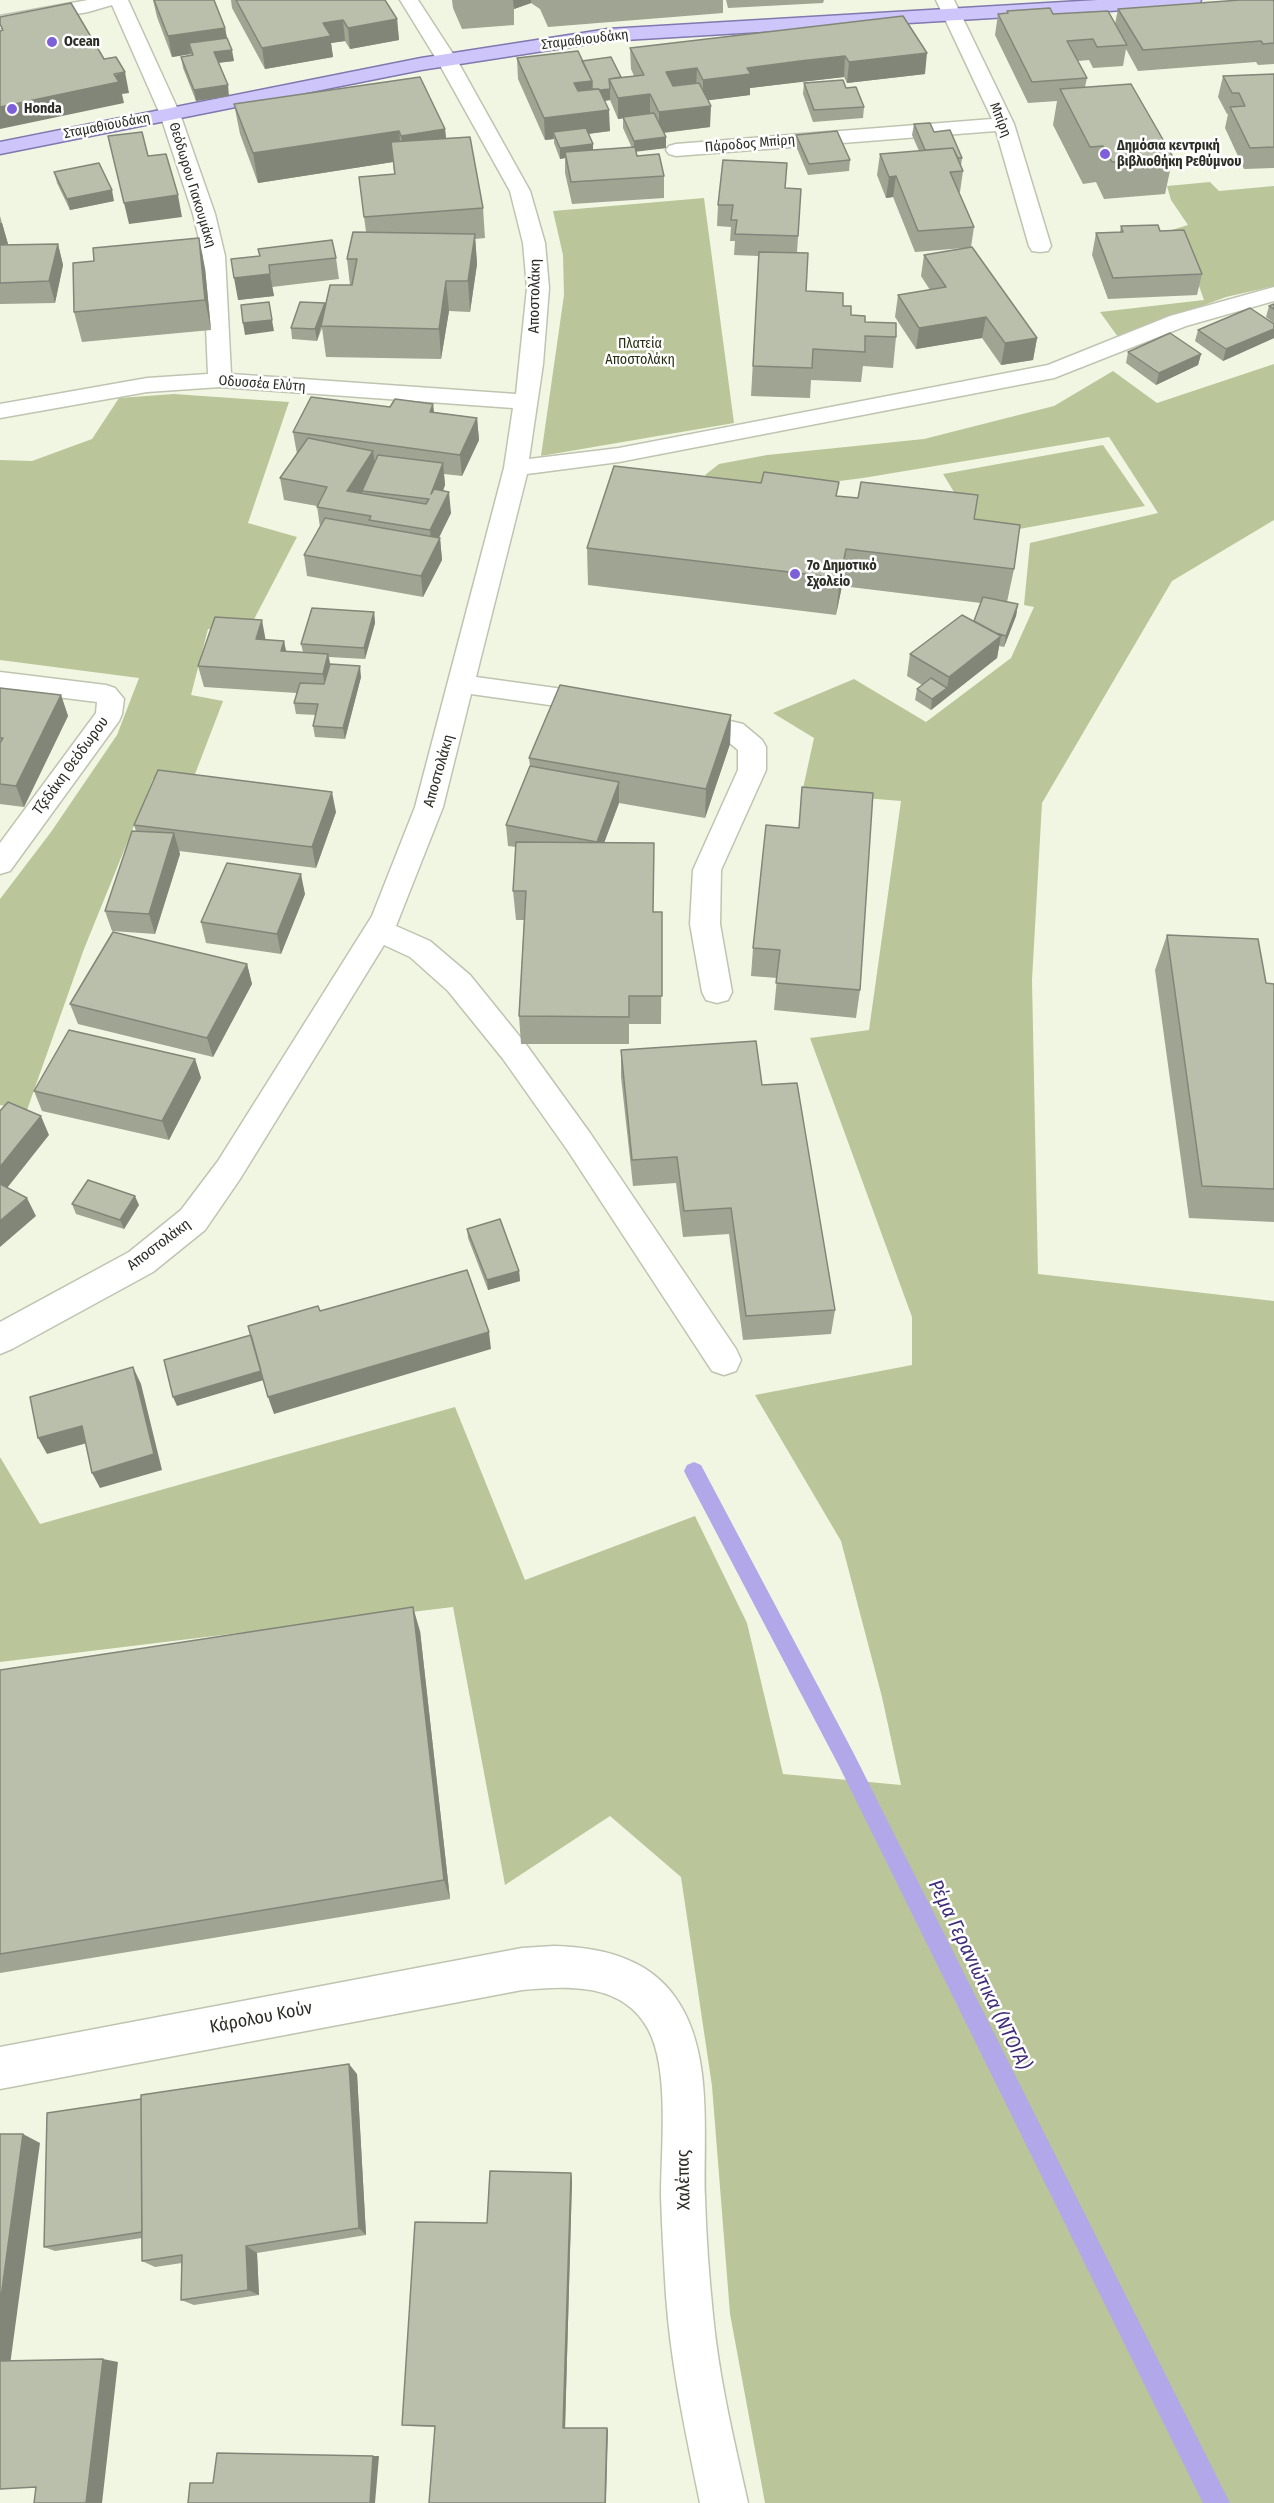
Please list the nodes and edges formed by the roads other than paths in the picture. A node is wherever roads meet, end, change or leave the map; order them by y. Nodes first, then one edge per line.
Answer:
1 (107, 0) edge
2 (119, 0) edge
3 (409, 0) edge
4 (1183, 0) edge
5 (948, 7) edge
6 (0, 22) edge
7 (447, 60) junction
8 (170, 114) junction
9 (1004, 124) junction
10 (0, 148) edge
11 (676, 150) dead end
12 (1040, 246) dead end
13 (1274, 294) edge
14 (220, 380) junction
15 (526, 402) junction
16 (0, 411) edge
17 (516, 468) junction
18 (0, 681) edge
19 (461, 684) junction
20 (627, 707) edge
21 (661, 713) edge
22 (0, 864) edge
23 (378, 930) junction
24 (717, 992) dead end
25 (0, 1339) edge
26 (724, 1360) dead end
27 (522, 1969) joint
28 (0, 2068) edge
29 (724, 2503) edge

1 - 6 street
2 - 8 street, Θεόδωρου Γιακουμάκη
3 - 7 street, Αποστολάκη
4 - 5 main road, Σταμαθιουδάκη
5 - 7 main road, Σταμαθιουδάκη
5 - 9 street, Μπίρη
7 - 8 main road, Σταμαθιουδάκη
7 - 15 street, Αποστολάκη
8 - 10 main road, Σταμαθιουδάκη
8 - 14 street, Θεόδωρου Γιακουμάκη
9 - 11 street, Πάροδος Μπίρη
9 - 12 street, Μπίρη
13 - 17 street
14 - 15 street, Οδυσσέα Ελύτη
14 - 16 street, Οδυσσέα Ελύτη
15 - 17 street, Αποστολάκη
17 - 19 street, Αποστολάκη
18 - 22 street, Τζεδάκη Θεόδωρου
19 - 20 street
19 - 23 street, Αποστολάκη
21 - 24 street
23 - 25 street, Αποστολάκη
23 - 26 street
27 - 28 street, Κάρολου Κούν
27 - 29 street, Χαλέπας

